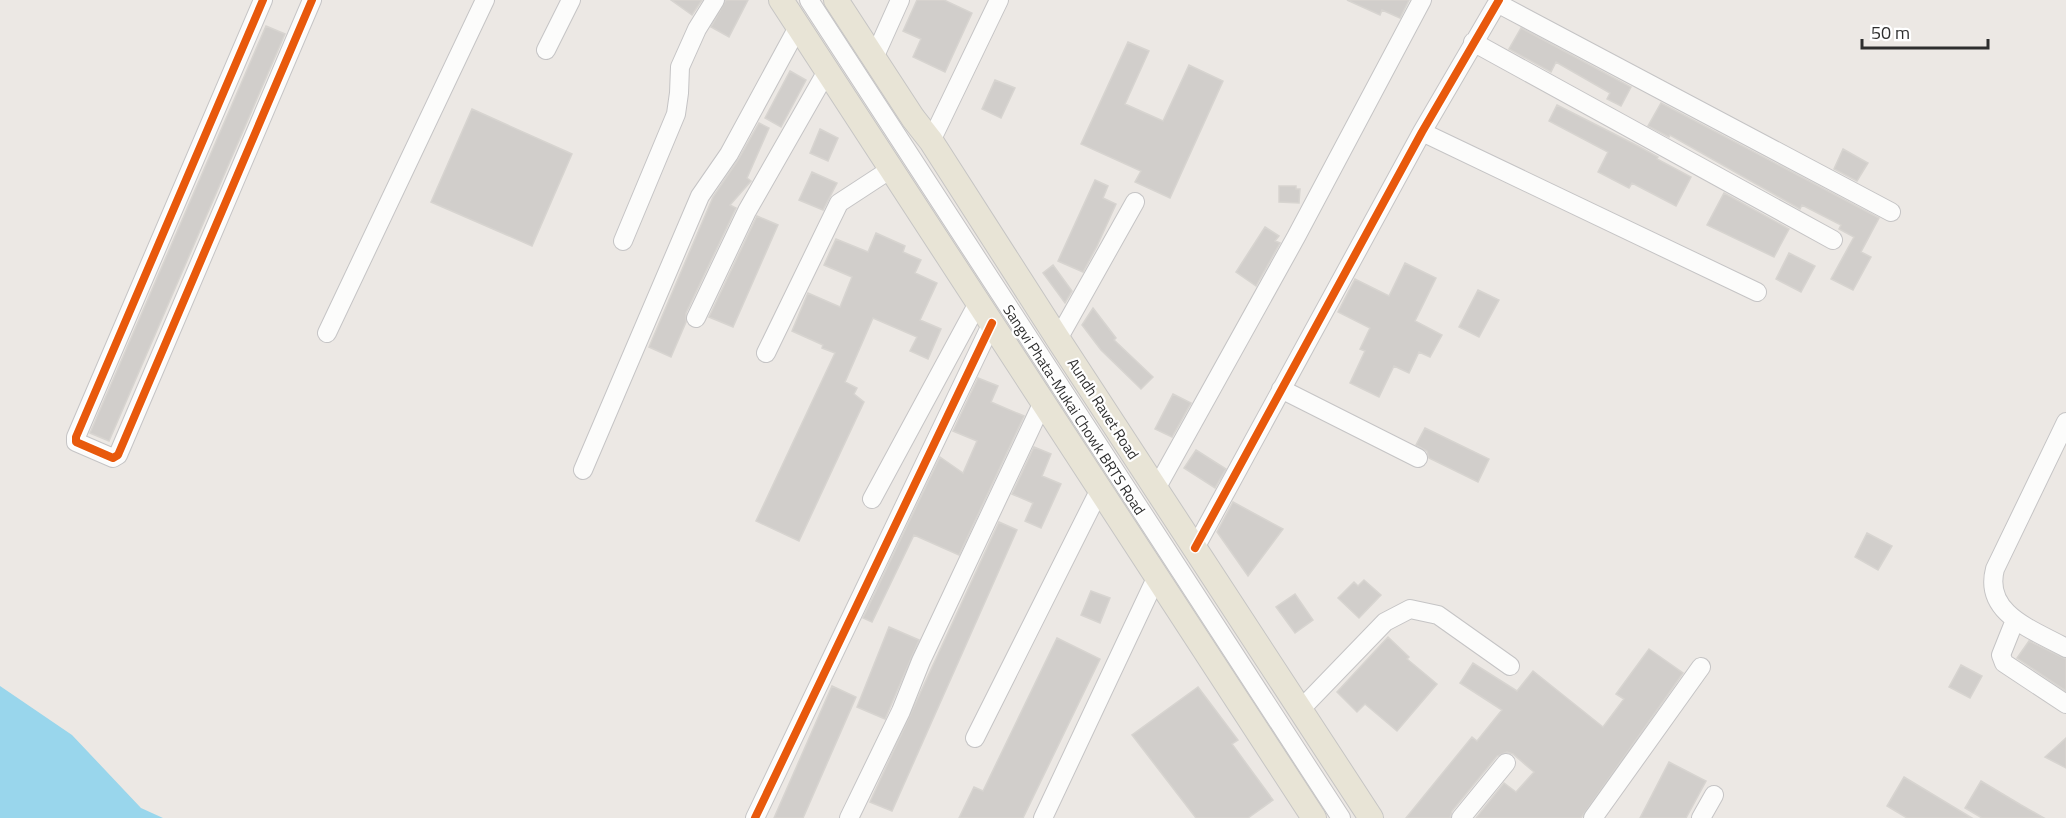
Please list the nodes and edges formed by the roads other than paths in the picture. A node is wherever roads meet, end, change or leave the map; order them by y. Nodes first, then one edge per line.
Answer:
1 (263, 0) edge
2 (312, 0) edge
3 (485, 0) edge
4 (571, 0) edge
5 (715, 0) edge
6 (781, 0) edge
7 (809, 0) edge
8 (836, 0) edge
9 (900, 0) edge
10 (999, 0) edge
11 (1422, 0) edge
12 (1498, 2) edge
13 (798, 27) junction
14 (1473, 42) junction
15 (546, 50) dead end
16 (874, 58) junction
17 (827, 71) junction
18 (1422, 132) junction
19 (931, 141) junction
20 (891, 169) junction
21 (1135, 202) dead end
22 (1891, 212) dead end
23 (1833, 240) dead end
24 (623, 241) dead end
25 (1757, 292) dead end
26 (978, 303) junction
27 (696, 318) dead end
28 (992, 323) junction
29 (327, 333) dead end
30 (1058, 339) junction
31 (766, 353) dead end
32 (1281, 389) junction
33 (1043, 402) junction
34 (2066, 422) edge
35 (1418, 459) dead end
36 (583, 470) dead end
37 (1100, 489) junction
38 (1156, 489) junction
39 (872, 499) dead end
40 (1195, 548) junction
41 (1157, 576) junction
42 (2015, 620) junction
43 (2066, 648) edge
44 (1510, 666) dead end
45 (1701, 667) dead end
46 (2066, 704) edge
47 (1300, 710) junction
48 (975, 738) dead end
49 (1506, 763) dead end
50 (1714, 795) dead end
51 (755, 818) edge
52 (849, 818) edge
53 (1043, 818) edge
54 (1314, 818) edge
55 (1341, 818) edge
56 (1371, 818) edge
57 (1461, 818) edge
58 (1593, 818) edge
59 (1701, 818) edge

1 - 2 street
3 - 29 street
4 - 15 street
5 - 24 street
6 - 13 main road
7 - 55 street, Sangvi Phata-Mukai Chowk BRTS Road
8 - 16 main road, Aundh Ravet Road
9 - 16 street
10 - 19 street
11 - 38 street
12 - 14 street
12 - 22 street
13 - 17 main road
13 - 36 street
14 - 18 street
14 - 23 street
16 - 19 main road, Aundh Ravet Road
17 - 20 main road
17 - 27 street
18 - 25 street
18 - 32 street
19 - 30 main road, Aundh Ravet Road
20 - 26 main road
20 - 31 street
21 - 30 street
26 - 28 main road
26 - 39 street
28 - 33 main road
28 - 51 street
30 - 38 main road, Aundh Ravet Road
32 - 35 street
32 - 40 street
33 - 37 main road
33 - 52 street
34 - 42 street
37 - 41 main road
37 - 48 street
38 - 40 main road, Aundh Ravet Road
40 - 47 main road, Aundh Ravet Road
41 - 53 street
41 - 54 main road
42 - 43 street
42 - 46 street
44 - 47 street
45 - 58 street
47 - 56 main road, Aundh Ravet Road
49 - 57 street
50 - 59 street

